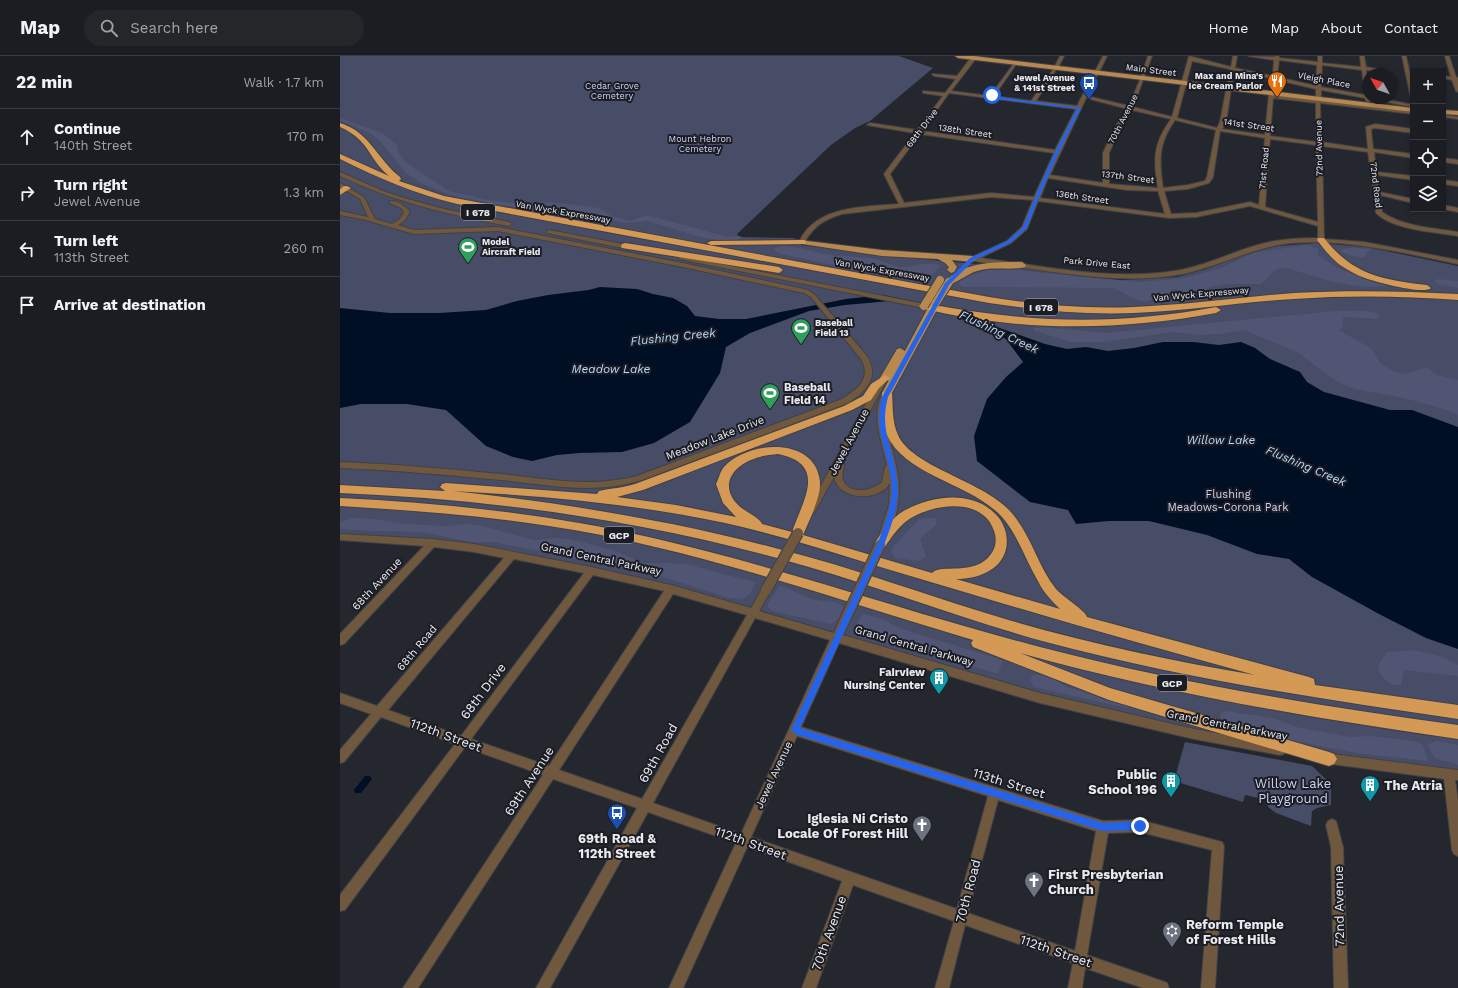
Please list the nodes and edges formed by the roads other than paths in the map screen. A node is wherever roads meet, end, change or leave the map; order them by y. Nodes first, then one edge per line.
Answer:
1 (958, 56) edge
2 (1062, 56) edge
3 (1105, 56) edge
4 (1150, 56) edge
5 (1200, 56) edge
6 (1234, 56) edge
7 (1250, 56) edge
8 (1320, 56) edge
9 (1362, 56) edge
10 (1404, 56) edge
11 (1447, 56) edge
12 (977, 57) edge
13 (1191, 57) edge
14 (1277, 57) edge
15 (1018, 60) edge
16 (1207, 62) junction
17 (1320, 64) junction
18 (1056, 66) junction
19 (1232, 68) junction
20 (1364, 68) joint
21 (1098, 72) junction
22 (1410, 74) edge
23 (934, 75) dead end
24 (1142, 77) junction
25 (1446, 77) edge
26 (959, 78) junction
27 (1275, 78) junction
28 (1456, 79) edge
29 (1185, 82) junction
30 (1229, 87) junction
31 (1320, 88) junction
32 (1458, 91) edge
33 (925, 92) dead end
34 (948, 93) junction
35 (1271, 95) junction
36 (991, 97) junction
37 (1086, 97) junction
38 (1362, 97) edge
39 (1319, 99) junction
40 (1362, 99) edge
41 (1033, 102) junction
42 (1391, 104) edge
43 (1131, 107) junction
44 (1079, 108) junction
45 (1410, 108) edge
46 (1410, 109) edge
47 (1446, 114) edge
48 (1458, 116) edge
49 (1174, 118) junction
50 (340, 125) edge
51 (870, 125) dead end
52 (1218, 130) junction
53 (1410, 131) edge
54 (918, 132) junction
55 (1267, 137) junction
56 (1319, 144) junction
57 (1371, 151) junction
58 (1057, 152) junction
59 (340, 156) edge
60 (1410, 156) edge
61 (1446, 160) edge
62 (1458, 162) edge
63 (340, 163) edge
64 (1374, 173) junction
65 (340, 174) edge
66 (1046, 176) junction
67 (1410, 178) edge
68 (1446, 182) edge
69 (1106, 184) junction
70 (1458, 184) edge
71 (344, 186) edge
72 (363, 186) junction
73 (411, 189) junction
74 (1161, 190) junction
75 (340, 193) edge
76 (1377, 193) junction
77 (1262, 195) junction
78 (1036, 200) junction
79 (1410, 200) edge
80 (902, 204) junction
81 (1250, 204) junction
82 (366, 205) junction
83 (1262, 208) junction
84 (1446, 208) edge
85 (1458, 210) edge
86 (342, 214) edge
87 (1169, 216) junction
88 (373, 220) junction
89 (1321, 225) junction
90 (393, 226) junction
91 (629, 234) junction
92 (1458, 234) edge
93 (548, 238) junction
94 (1321, 240) junction
95 (604, 242) junction
96 (802, 242) junction
97 (624, 246) junction
98 (939, 257) junction
99 (972, 259) junction
100 (1458, 262) edge
101 (1022, 265) junction
102 (951, 270) junction
103 (850, 281) junction
104 (945, 281) junction
105 (1458, 292) edge
106 (1458, 297) edge
107 (1458, 303) edge
108 (929, 307) junction
109 (1216, 310) junction
110 (885, 378) junction
111 (887, 393) junction
112 (758, 442) junction
113 (842, 455) junction
114 (697, 456) junction
115 (889, 457) junction
116 (340, 465) edge
117 (340, 488) edge
118 (544, 494) junction
119 (340, 502) edge
120 (792, 534) junction
121 (340, 537) edge
122 (432, 543) junction
123 (880, 545) junction
124 (512, 554) junction
125 (901, 567) junction
126 (591, 570) junction
127 (671, 590) junction
128 (891, 609) junction
129 (752, 613) junction
130 (1102, 626) junction
131 (838, 638) junction
132 (340, 641) edge
133 (340, 698) edge
134 (1382, 701) junction
135 (379, 712) junction
136 (1458, 712) edge
137 (795, 730) junction
138 (1458, 732) edge
139 (463, 741) junction
140 (340, 758) edge
141 (1329, 759) junction
142 (552, 773) junction
143 (1454, 775) edge
144 (994, 794) junction
145 (645, 806) junction
146 (1332, 826) dead end
147 (1103, 827) junction
148 (744, 841) junction
149 (1458, 850) edge
150 (849, 878) junction
151 (340, 905) edge
152 (961, 917) junction
153 (1080, 960) junction
154 (410, 988) edge
155 (543, 988) edge
156 (676, 988) edge
157 (809, 988) edge
158 (942, 988) edge
159 (1075, 988) edge
160 (1162, 988) edge
161 (1208, 988) edge
162 (1341, 988) edge

1 - 12 main road, Main Street
2 - 18 street
3 - 21 street, Jewel Avenue
4 - 24 street, 70th Avenue
5 - 16 street, Vleigh Place
6 - 19 street
7 - 14 street
8 - 17 street, 72nd Avenue
9 - 20 street
10 - 22 street
11 - 28 street
12 - 15 main road, Main Street
12 - 26 street, 68th Drive
13 - 16 street, Vleigh Place
13 - 29 street
14 - 17 street
14 - 27 street
15 - 18 main road, Main Street
15 - 36 street
16 - 19 street, Vleigh Place
17 - 20 street
17 - 31 street, 72nd Avenue
18 - 21 main road, Main Street
18 - 41 street
19 - 27 street, Vleigh Place
19 - 30 street
21 - 24 main road, Main Street
21 - 37 street, Jewel Avenue
23 - 26 street
24 - 29 main road, Main Street
24 - 43 street, 70th Avenue
25 - 28 street
26 - 34 street, 68th Drive
27 - 31 street, Vleigh Place
28 - 32 street
29 - 30 main road, Main Street
29 - 49 street
30 - 35 main road, Main Street
30 - 39 main road, Main Street
30 - 52 street
31 - 38 street, Vleigh Place
31 - 39 street, 72nd Avenue
33 - 34 street
34 - 36 street
34 - 54 street, 68th Drive
35 - 39 main road, Main Street
35 - 55 street, 71st Road
36 - 41 street
37 - 43 street, 141st Street
37 - 44 street, Jewel Avenue
39 - 40 main road, Main Street
39 - 46 main road, Main Street
39 - 56 street, 72nd Avenue
41 - 44 street
42 - 45 main road, Main Street
43 - 49 street, 141st Street
43 - 69 street, 70th Avenue
44 - 58 street, Jewel Avenue
47 - 48 main road
49 - 52 street, 141st Street
49 - 74 street
50 - 73 highway
51 - 54 street, 138th Street
52 - 55 street, 141st Street
52 - 74 street, 137th Street
53 - 57 street, 72nd Road
54 - 58 street, 138th Street
54 - 80 street, 68th Drive
55 - 56 street, 141st Street
55 - 77 street, 71st Road
56 - 57 street, 141st Street
56 - 89 street, 72nd Avenue
57 - 60 street, 141st Street
57 - 64 street, 72nd Road
58 - 66 street, Jewel Avenue
59 - 73 highway, Van Wyck Expressway / I 678
61 - 62 street
63 - 103 highway, Van Wyck Expressway / I 678
64 - 67 street
64 - 76 street, 72nd Road
65 - 72 street
66 - 69 street, 137th Street
66 - 78 street, Jewel Avenue
68 - 70 street
69 - 74 street, 137th Street
71 - 75 highway
71 - 82 street
72 - 90 street
72 - 95 street
73 - 91 highway, Van Wyck Expressway / I 678
74 - 87 street
76 - 79 street
76 - 92 street, 72nd Road
77 - 81 street, 71st Road
77 - 83 street, 71st Road
78 - 80 street, 136th Street
78 - 87 street, 136th Street
78 - 99 street, Jewel Avenue
80 - 96 street, 136th Street
81 - 83 street, 136th Street
81 - 87 street, 136th Street
82 - 86 street
82 - 88 street
83 - 89 street, 136th Street
84 - 85 street
86 - 88 street, Meadow Lake Drive
88 - 90 street, Meadow Lake Drive
89 - 94 street, 72nd Avenue
90 - 93 street, Meadow Lake Drive
91 - 96 highway
91 - 106 highway, Van Wyck Expressway / I 678
93 - 95 street
93 - 114 street, Meadow Lake Drive
94 - 100 street, Park Drive East
94 - 101 street, Park Drive East
94 - 105 highway
95 - 97 street
96 - 98 main road, Park Drive East
97 - 103 highway
97 - 108 street
98 - 99 main road, Park Drive East
98 - 102 main road
99 - 101 street, Park Drive East
99 - 102 main road, Jewel Avenue
99 - 104 main road, Jewel Avenue
101 - 104 main road
102 - 104 main road, Jewel Avenue
103 - 109 highway, Van Wyck Expressway / I 678
104 - 108 main road, Jewel Avenue, bridge
107 - 109 highway, Van Wyck Expressway / I 678
108 - 109 highway
108 - 110 main road, Jewel Avenue
108 - 111 main road, Jewel Avenue
110 - 112 highway
110 - 113 street, Jewel Avenue
111 - 115 street, Jewel Avenue
111 - 130 highway
112 - 114 highway
112 - 118 highway
113 - 115 street
113 - 120 street, Jewel Avenue
114 - 116 street, Meadow Lake Drive
115 - 123 street, Jewel Avenue
117 - 118 highway
117 - 134 highway, GCP
118 - 120 highway
119 - 128 highway, GCP
120 - 120 highway
120 - 125 highway
120 - 129 street, 69th Road, bridge
121 - 122 street, Grand Central Parkway
122 - 124 street, Grand Central Parkway
122 - 132 street, 68th Avenue
123 - 125 highway
123 - 131 street, Jewel Avenue, bridge
124 - 126 street, Grand Central Parkway
124 - 135 street, 68th Road
125 - 130 highway
126 - 127 street, Grand Central Parkway
126 - 139 street, 68th Drive
127 - 129 street, Grand Central Parkway
127 - 142 street, 69th Avenue
128 - 138 highway, GCP
128 - 141 highway
129 - 131 street, Grand Central Parkway
129 - 145 street, 69th Road
130 - 134 highway
131 - 137 street, Jewel Avenue
131 - 141 street, Grand Central Parkway
133 - 135 street, 112th Street
134 - 136 highway, GCP
135 - 139 street, 112th Street
135 - 140 street, 68th Road
137 - 144 street, 113th Street
137 - 148 street, Jewel Avenue
139 - 142 street, 112th Street
139 - 151 street, 68th Drive
141 - 143 street, Grand Central Parkway
142 - 145 street, 112th Street
142 - 154 street, 69th Avenue
143 - 149 street
144 - 147 street, 113th Street
144 - 152 street, 70th Road
145 - 148 street, 112th Street
145 - 155 street, 69th Road
146 - 162 street, 72nd Avenue
147 - 153 street
147 - 161 street, 113th Street
148 - 150 street, 112th Street
148 - 156 street, Jewel Avenue
150 - 152 street, 112th Street
150 - 157 street, 70th Avenue
152 - 153 street, 112th Street
152 - 158 street, 70th Road
153 - 159 street
153 - 160 street, 112th Street

